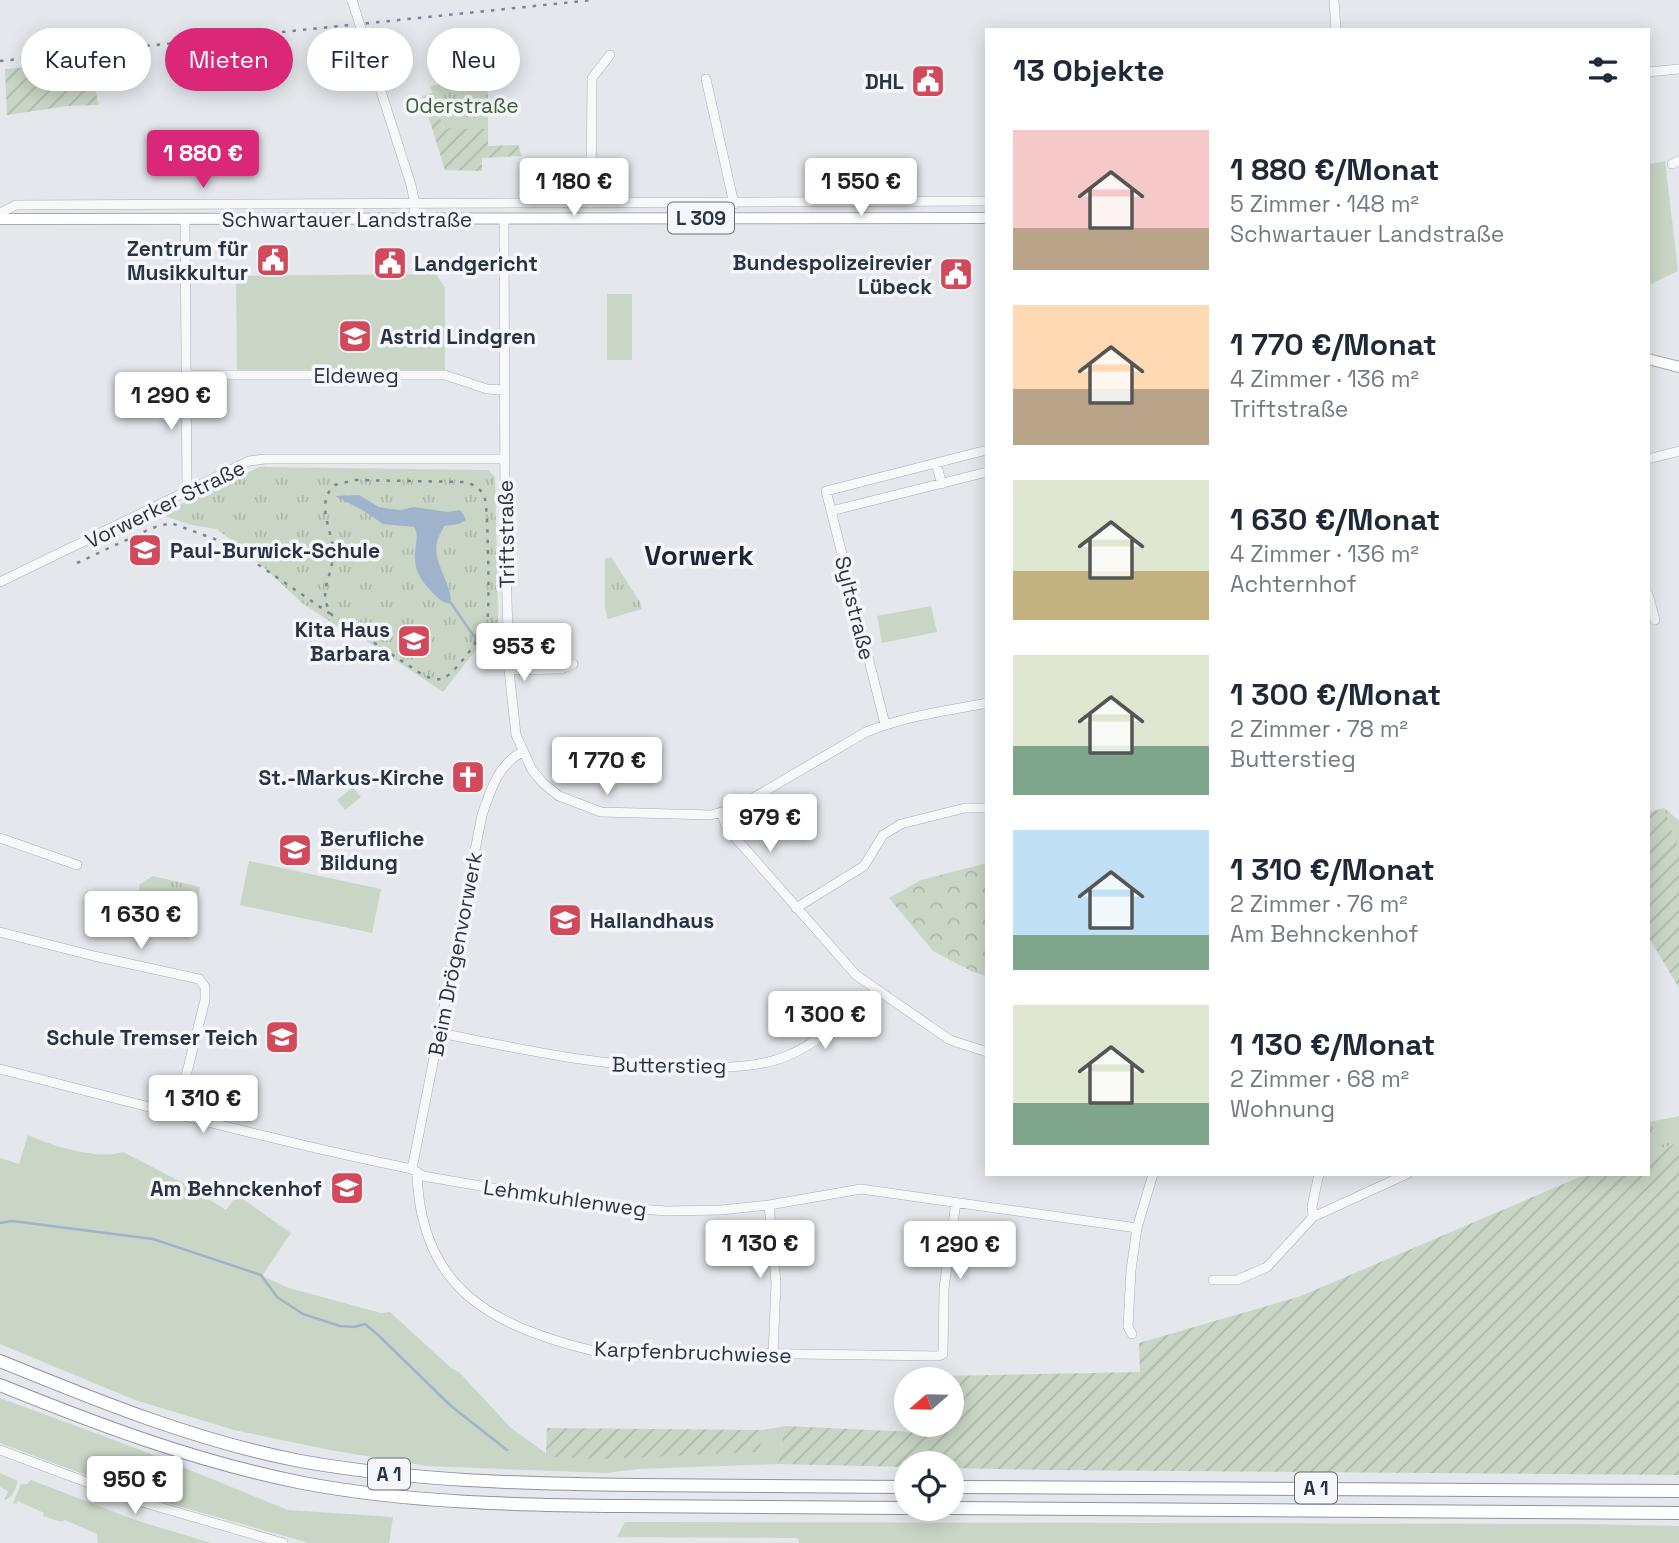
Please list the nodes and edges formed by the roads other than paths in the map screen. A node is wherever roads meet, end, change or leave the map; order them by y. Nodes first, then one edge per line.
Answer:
1 (352, 0) edge
2 (1334, 1) edge
3 (1336, 28) edge
4 (610, 55) dead end
5 (1679, 69) edge
6 (1650, 72) edge
7 (706, 79) dead end
8 (985, 201) edge
9 (591, 203) junction
10 (415, 204) junction
11 (734, 204) junction
12 (0, 213) edge
13 (985, 218) edge
14 (0, 219) edge
15 (186, 219) junction
16 (414, 219) junction
17 (504, 219) junction
18 (1650, 360) edge
19 (1679, 367) edge
20 (186, 374) junction
21 (504, 390) junction
22 (985, 451) edge
23 (1679, 451) edge
24 (1650, 458) edge
25 (505, 459) junction
26 (936, 463) junction
27 (985, 473) edge
28 (942, 484) junction
29 (187, 492) junction
30 (831, 511) junction
31 (0, 582) edge
32 (1650, 601) edge
33 (1655, 620) dead end
34 (573, 664) dead end
35 (509, 670) junction
36 (985, 703) edge
37 (885, 724) junction
38 (522, 752) junction
39 (985, 808) edge
40 (722, 813) junction
41 (0, 838) edge
42 (77, 865) dead end
43 (796, 908) junction
44 (0, 932) edge
45 (877, 990) junction
46 (440, 1033) junction
47 (985, 1051) edge
48 (0, 1069) edge
49 (177, 1112) junction
50 (415, 1171) junction
51 (1152, 1176) edge
52 (1319, 1176) edge
53 (1403, 1176) edge
54 (956, 1202) junction
55 (769, 1205) junction
56 (1313, 1217) junction
57 (1137, 1228) junction
58 (1213, 1280) dead end
59 (1132, 1334) dead end
60 (773, 1354) junction
61 (0, 1361) edge
62 (0, 1385) edge
63 (0, 1450) edge
64 (894, 1486) edge
65 (964, 1487) edge
66 (1679, 1491) edge
67 (894, 1508) edge
68 (964, 1508) edge
69 (1679, 1513) edge
70 (283, 1543) edge

1 - 10 street, bridge
2 - 3 street
4 - 9 street
5 - 6 street
7 - 11 street
8 - 11 street, Schwartauer Landstraße
9 - 10 street, Schwartauer Landstraße
9 - 11 street, Schwartauer Landstraße
10 - 12 street, Schwartauer Landstraße
10 - 16 street
13 - 17 main road, Schwartauer Landstraße / L 309
14 - 15 main road, Schwartauer Landstraße / L 309
15 - 16 main road, Schwartauer Landstraße / L 309
15 - 20 street
16 - 17 main road, Schwartauer Landstraße / L 309
17 - 21 street, Triftstraße
18 - 19 main road
20 - 21 street, Eldeweg
20 - 29 street
21 - 25 street, Triftstraße
22 - 26 street
23 - 24 street
25 - 29 street, Vorwerker Straße
25 - 35 street, Triftstraße
26 - 28 street
26 - 30 street, Syltstraße
27 - 28 street
28 - 30 street
29 - 31 street, Vorwerker Straße
30 - 37 street, Syltstraße
32 - 33 street
34 - 35 street
35 - 38 street, Triftstraße
36 - 37 street, Triftstraße
37 - 40 street, Triftstraße
38 - 40 street, Triftstraße
38 - 46 street, Beim Drögenvorwerk
39 - 43 street
40 - 43 street
41 - 42 street
43 - 45 street
44 - 49 street
45 - 46 street, Butterstieg
45 - 47 street
46 - 50 street, Beim Drögenvorwerk
48 - 49 street
49 - 50 street
50 - 55 street, Lehmkuhlenweg
50 - 60 street, Karpfenbruchwiese
51 - 57 street
52 - 56 street
53 - 56 street
54 - 55 street, Lehmkuhlenweg
54 - 57 street, Lehmkuhlenweg
54 - 60 street, Karpfenbruchwiese
55 - 60 street
56 - 58 street
57 - 59 street
61 - 64 highway, A 1
62 - 67 highway, A 1
63 - 70 street
65 - 66 highway, A 1
68 - 69 highway, A 1

